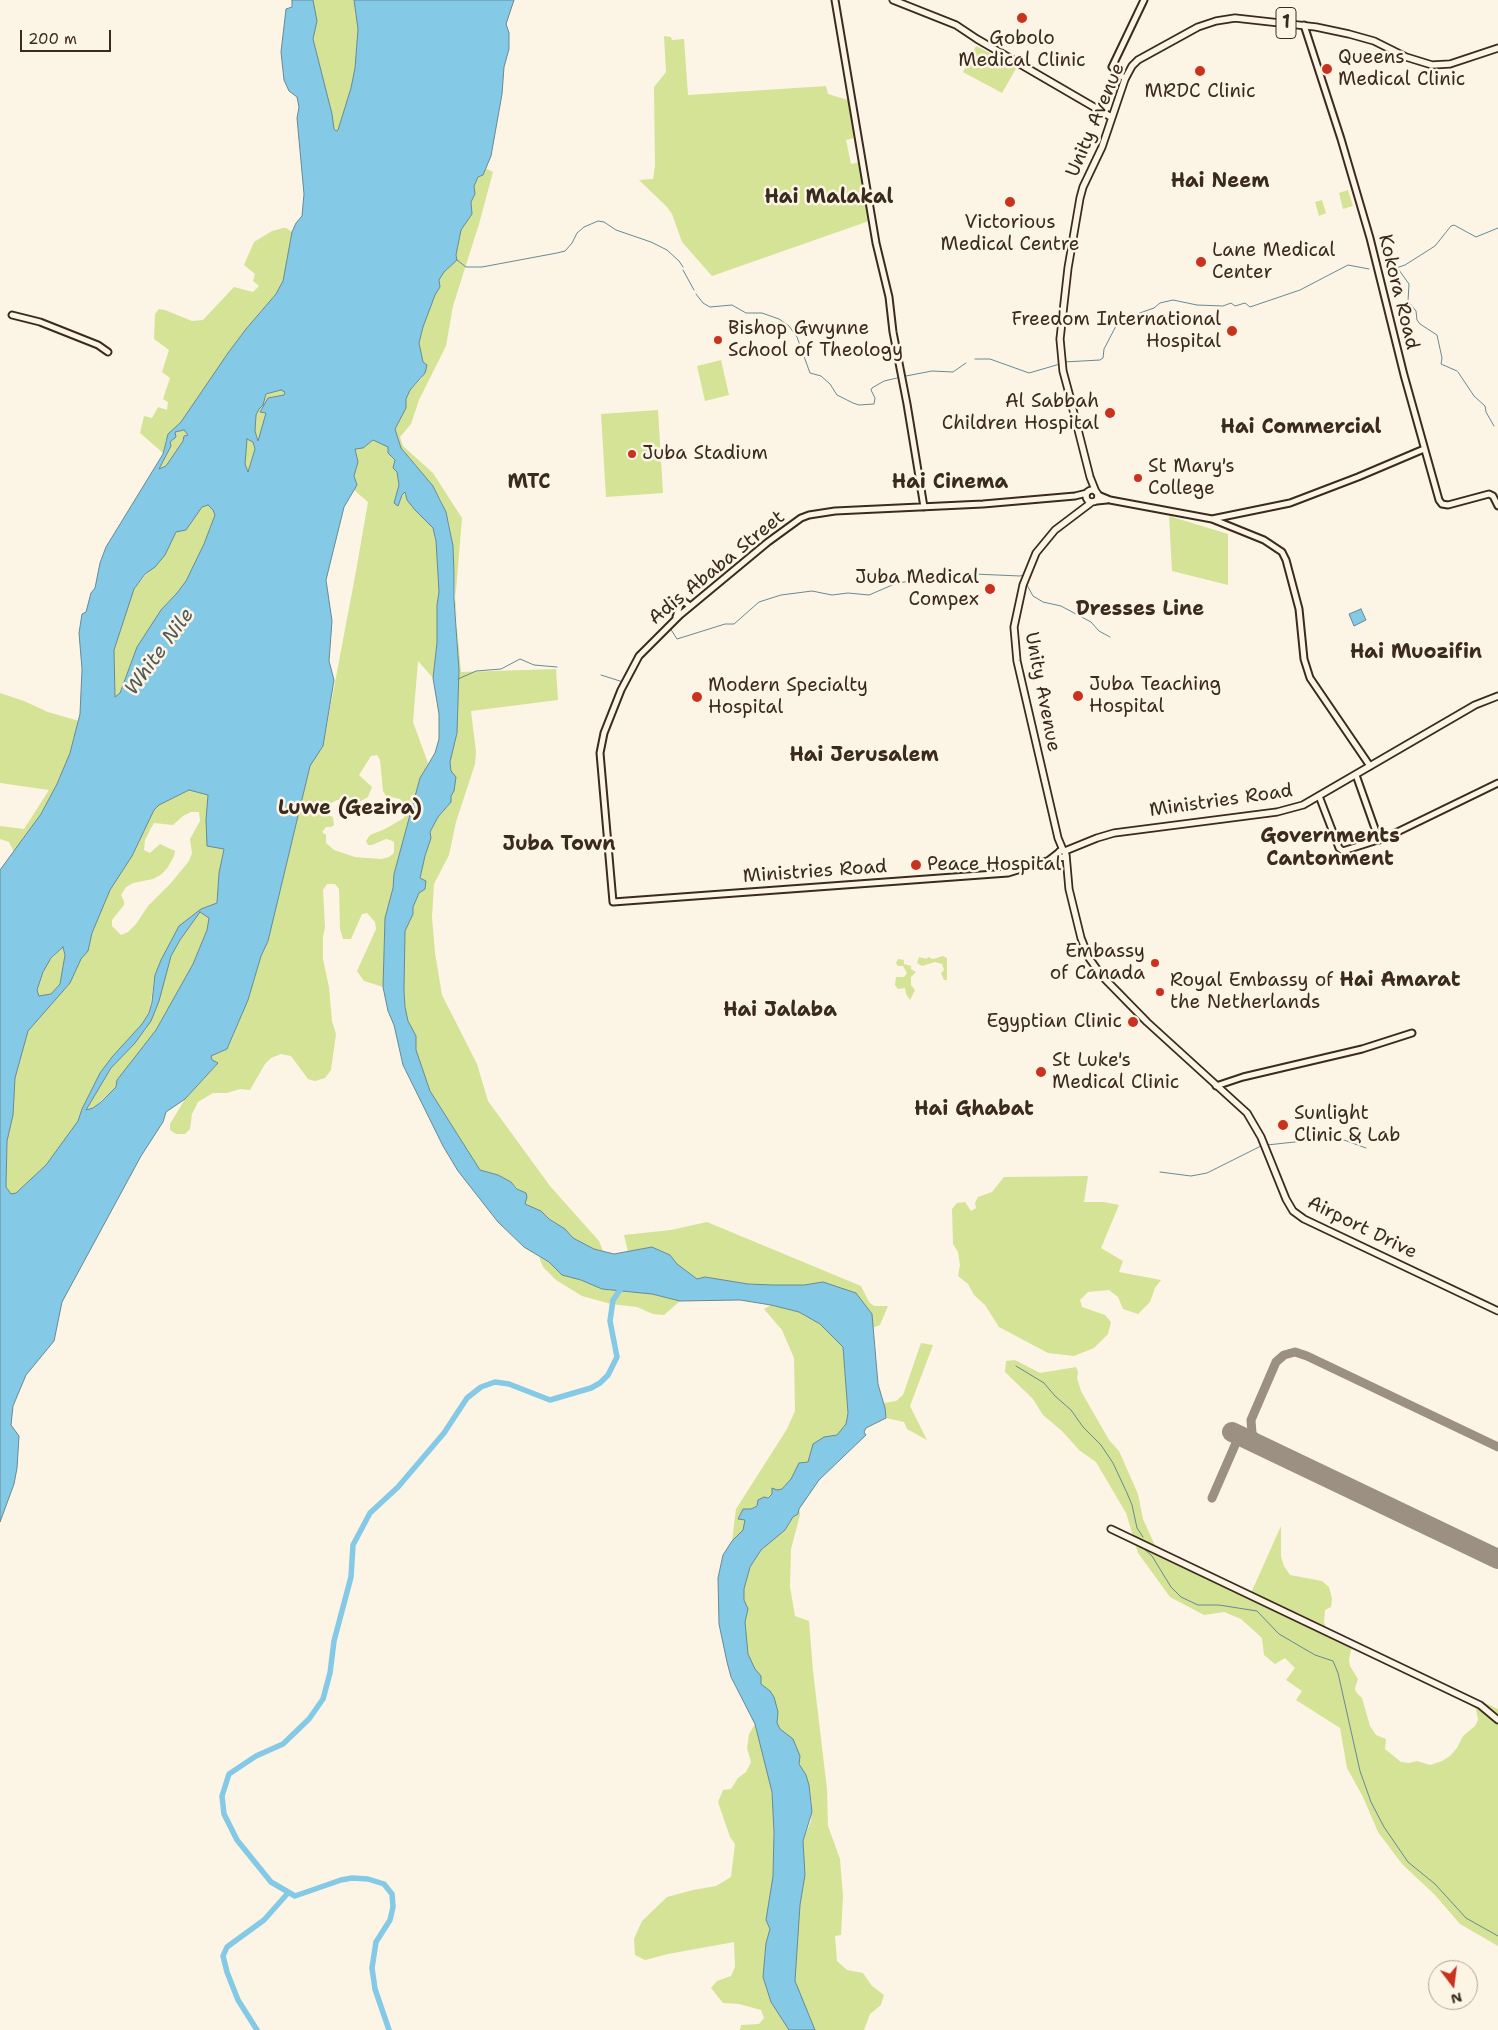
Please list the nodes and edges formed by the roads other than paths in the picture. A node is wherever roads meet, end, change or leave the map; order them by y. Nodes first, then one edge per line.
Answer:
1 (835, 0) edge
2 (894, 0) edge
3 (1144, 0) edge
4 (1304, 25) junction
5 (1498, 48) edge
6 (1125, 79) junction
7 (1111, 117) junction
8 (12, 315) dead end
9 (108, 352) dead end
10 (1424, 449) junction
11 (1092, 496) junction
12 (1498, 506) edge
13 (924, 507) junction
14 (1231, 515) junction
15 (1212, 519) junction
16 (1227, 525) junction
17 (690, 606) junction
18 (675, 619) junction
19 (1498, 696) edge
20 (1370, 766) junction
21 (1356, 775) junction
22 (1498, 783) edge
23 (1319, 796) junction
24 (1379, 840) junction
25 (1062, 854) junction
26 (613, 902) joint
27 (1412, 1034) dead end
28 (1216, 1086) junction
29 (1498, 1305) edge
30 (1489, 1307) junction
31 (1498, 1311) edge
32 (1111, 1529) dead end
33 (1498, 1720) edge

1 - 13 street
2 - 7 main road
3 - 6 street
4 - 5 main road, Unity Avenue / 1
4 - 6 main road, Unity Avenue / 1
4 - 10 street, Kokora Road
6 - 7 main road, Unity Avenue / 1
7 - 11 main road, Unity Avenue
8 - 9 street
10 - 12 street, Kokora Road
10 - 14 street
11 - 13 street, Adis Ababa Street
11 - 15 street, Adis Ababa Street
11 - 25 main road, Unity Avenue
13 - 17 street, Adis Ababa Street
14 - 15 street
14 - 16 street
15 - 16 street
16 - 20 street
17 - 18 street, Adis Ababa Street
17 - 18 street
18 - 26 street, Adis Ababa Street
19 - 20 main road, Ministries Road
20 - 21 main road, Ministries Road
21 - 23 main road, Ministries Road
21 - 24 street
22 - 24 street
23 - 24 street
23 - 25 main road, Ministries Road
25 - 26 street, Ministries Road
25 - 28 main road, Airport Drive
27 - 28 street
28 - 30 main road, Airport Drive
29 - 30 main road
30 - 31 main road, Airport Drive
32 - 33 main road

